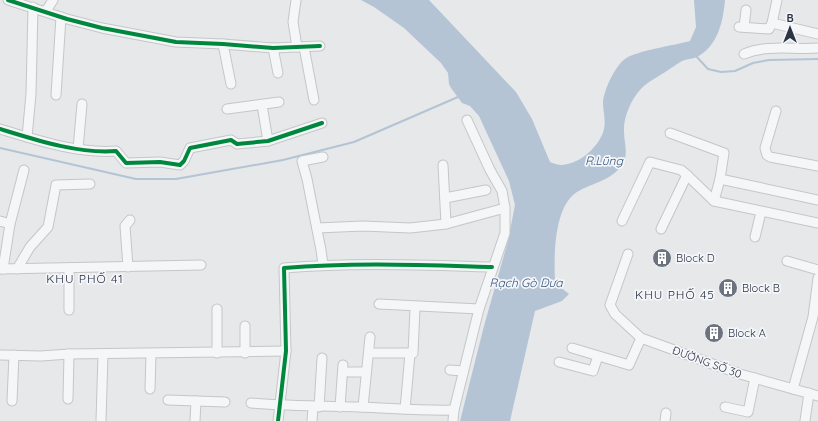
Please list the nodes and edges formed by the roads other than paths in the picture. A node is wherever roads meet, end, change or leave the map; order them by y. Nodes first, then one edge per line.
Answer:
1 (8, 0) edge
2 (53, 0) edge
3 (296, 0) edge
4 (777, 0) edge
5 (33, 7) junction
6 (746, 10) dead end
7 (46, 11) junction
8 (61, 17) junction
9 (772, 23) junction
10 (818, 34) edge
11 (223, 44) junction
12 (320, 46) dead end
13 (301, 47) junction
14 (273, 48) junction
15 (818, 48) edge
16 (744, 54) dead end
17 (278, 73) dead end
18 (230, 84) dead end
19 (56, 95) dead end
20 (314, 100) dead end
21 (279, 102) dead end
22 (82, 104) dead end
23 (262, 104) junction
24 (227, 110) dead end
25 (776, 111) dead end
26 (467, 120) dead end
27 (322, 123) dead end
28 (0, 129) edge
29 (670, 133) dead end
30 (27, 137) junction
31 (268, 141) junction
32 (78, 149) junction
33 (322, 157) dead end
34 (443, 165) dead end
35 (818, 166) edge
36 (24, 170) dead end
37 (687, 175) junction
38 (720, 179) junction
39 (90, 184) dead end
40 (486, 190) dead end
41 (445, 198) junction
42 (818, 200) edge
43 (714, 201) junction
44 (505, 208) junction
45 (762, 212) junction
46 (130, 220) dead end
47 (622, 221) dead end
48 (0, 222) edge
49 (818, 223) edge
50 (10, 224) junction
51 (446, 224) junction
52 (317, 228) junction
53 (661, 229) dead end
54 (755, 237) dead end
55 (628, 254) dead end
56 (787, 261) dead end
57 (201, 265) dead end
58 (323, 265) junction
59 (128, 267) junction
60 (492, 267) junction
61 (69, 268) junction
62 (2, 269) edge
63 (17, 269) junction
64 (818, 270) edge
65 (818, 278) edge
66 (379, 304) dead end
67 (216, 309) dead end
68 (415, 309) dead end
69 (478, 309) junction
70 (69, 310) dead end
71 (245, 326) dead end
72 (370, 337) dead end
73 (641, 338) junction
74 (572, 348) dead end
75 (286, 351) junction
76 (217, 353) junction
77 (245, 353) junction
78 (369, 353) junction
79 (14, 354) junction
80 (69, 354) junction
81 (103, 354) junction
82 (150, 354) junction
83 (410, 354) junction
84 (0, 355) edge
85 (598, 356) junction
86 (322, 358) dead end
87 (559, 362) dead end
88 (343, 365) dead end
89 (450, 370) dead end
90 (463, 371) junction
91 (349, 372) dead end
92 (366, 372) junction
93 (755, 378) junction
94 (150, 389) dead end
95 (793, 389) junction
96 (813, 395) edge
97 (68, 399) dead end
98 (168, 400) dead end
99 (12, 401) dead end
100 (196, 401) junction
101 (225, 402) dead end
102 (251, 403) dead end
103 (280, 406) junction
104 (316, 407) junction
105 (340, 407) junction
106 (363, 407) junction
107 (725, 408) dead end
108 (405, 409) junction
109 (454, 410) junction
110 (101, 421) edge
111 (195, 421) edge
112 (278, 421) edge
113 (312, 421) edge
114 (453, 421) edge
115 (805, 421) edge

1 - 5 street
2 - 7 street
3 - 13 street
4 - 9 street
5 - 7 street
5 - 30 street
6 - 9 street
7 - 8 street
8 - 11 street
8 - 19 street
9 - 10 street
11 - 14 street
11 - 18 street
12 - 13 street
13 - 14 street
13 - 20 street
14 - 17 street
15 - 16 street
21 - 23 street
22 - 32 street
23 - 24 street
23 - 31 street
25 - 35 street
26 - 44 street
27 - 31 street
28 - 30 street
29 - 38 street
30 - 32 street
31 - 32 street
33 - 52 street
34 - 41 street
36 - 50 street
37 - 43 street
37 - 47 street
37 - 53 street
38 - 42 street
38 - 43 street
39 - 63 street
40 - 41 street
41 - 51 street
43 - 45 street
44 - 51 street
44 - 60 street
45 - 49 street
45 - 54 street
46 - 59 street
48 - 50 street
50 - 62 street
51 - 52 street
52 - 58 street
55 - 73 street, ĐƯỜNG SỐ 30
56 - 64 street
57 - 59 street
58 - 60 street
58 - 75 street
59 - 61 street
60 - 69 street
61 - 63 street
61 - 70 street
62 - 63 street
65 - 95 street
66 - 69 street
67 - 76 street
68 - 83 street
69 - 90 street
71 - 77 street
72 - 78 street
73 - 85 street
73 - 93 street, ĐƯỜNG SỐ 30
74 - 85 street
75 - 77 street
75 - 103 street
76 - 77 street
76 - 82 street
78 - 83 street
78 - 92 street
79 - 80 street
79 - 84 street
79 - 99 street
80 - 81 street
80 - 97 street
81 - 82 street
81 - 110 street
82 - 94 street
83 - 108 street
85 - 87 street
86 - 104 street
88 - 105 street
89 - 90 street
90 - 109 street
91 - 92 street
92 - 106 street
93 - 95 street, ĐƯỜNG SỐ 30
93 - 107 street
95 - 96 street, ĐƯỜNG SỐ 30
96 - 115 street
98 - 100 street
100 - 101 street
100 - 111 street
102 - 103 street
103 - 104 street
103 - 112 street
104 - 105 street
104 - 113 street
105 - 106 street
106 - 108 street
108 - 109 street
109 - 114 street

